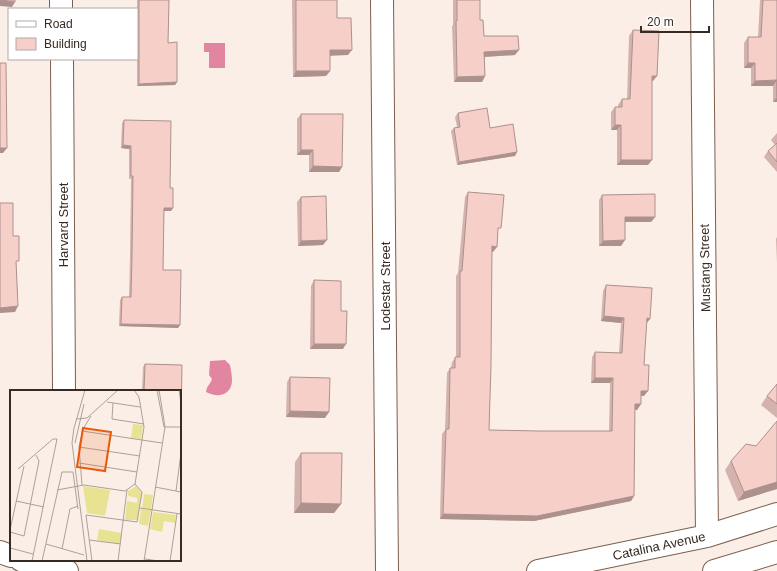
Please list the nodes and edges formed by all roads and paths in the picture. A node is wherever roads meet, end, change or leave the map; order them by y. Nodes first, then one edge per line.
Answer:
1 (382, 0) edge
2 (702, 0) edge
3 (62, 60) edge
4 (64, 390) edge
5 (777, 514) edge
6 (707, 536) junction
7 (0, 552) edge
8 (777, 552) edge
9 (10, 556) edge
10 (25, 561) edge
11 (66, 561) edge
12 (67, 571) edge
13 (387, 571) edge
14 (538, 571) edge
15 (714, 571) edge

1 - 13 street, Lodestar Street
2 - 6 street, Mustang Street
3 - 4 street, Harvard Street
5 - 6 street, Catalina Avenue
6 - 14 street, Catalina Avenue
7 - 9 street
8 - 15 street
10 - 12 street
11 - 12 street

